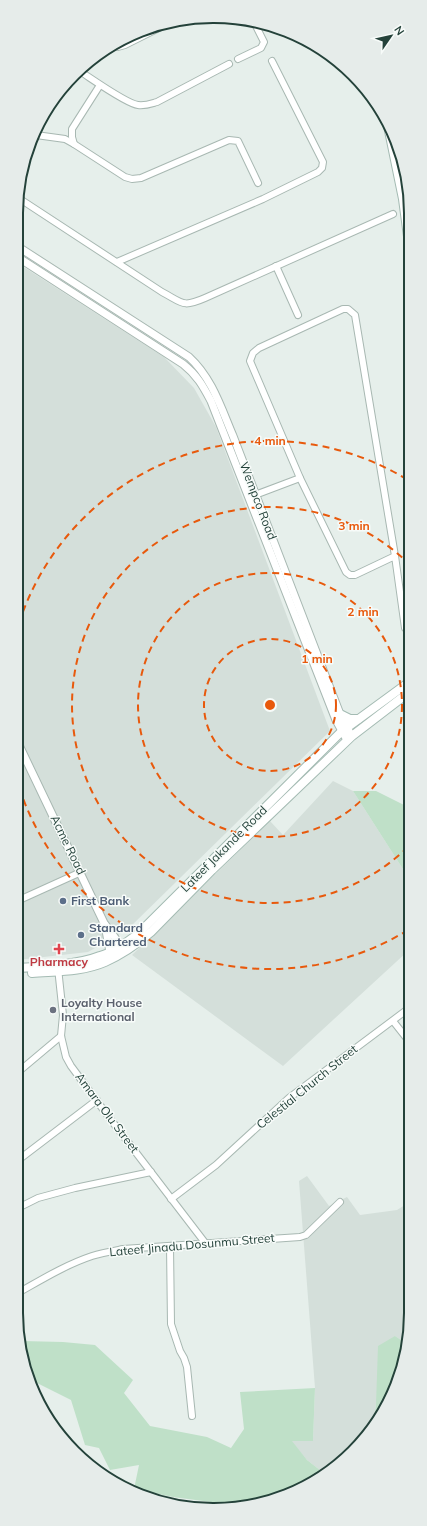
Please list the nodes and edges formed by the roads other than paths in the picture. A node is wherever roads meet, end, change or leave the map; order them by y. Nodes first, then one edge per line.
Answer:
1 (257, 28) edge
2 (238, 59) dead end
3 (272, 61) dead end
4 (229, 64) dead end
5 (84, 74) edge
6 (100, 85) junction
7 (40, 136) edge
8 (74, 144) junction
9 (393, 149) edge
10 (258, 183) dead end
11 (23, 201) edge
12 (404, 207) edge
13 (393, 214) dead end
14 (23, 250) edge
15 (23, 260) edge
16 (117, 262) junction
17 (276, 266) junction
18 (298, 315) dead end
19 (229, 438) junction
20 (300, 478) junction
21 (255, 496) junction
22 (395, 556) junction
23 (404, 628) dead end
24 (404, 686) edge
25 (404, 696) edge
26 (340, 714) junction
27 (358, 719) junction
28 (344, 730) junction
29 (349, 738) junction
30 (23, 753) edge
31 (81, 872) junction
32 (23, 898) edge
33 (104, 923) junction
34 (123, 949) junction
35 (112, 955) junction
36 (23, 968) edge
37 (58, 968) junction
38 (23, 973) edge
39 (404, 1012) edge
40 (393, 1021) junction
41 (404, 1035) edge
42 (61, 1036) junction
43 (23, 1068) edge
44 (97, 1100) junction
45 (23, 1156) edge
46 (151, 1172) junction
47 (171, 1199) junction
48 (340, 1202) dead end
49 (23, 1206) edge
50 (206, 1244) junction
51 (170, 1246) junction
52 (23, 1290) edge
53 (192, 1416) dead end

1 - 2 street
3 - 16 street
4 - 6 street
5 - 6 street
6 - 8 street
7 - 8 street
8 - 10 street
9 - 12 main road
11 - 16 street
13 - 17 street
14 - 19 street, Wempco Road
15 - 19 street, Wempco Road
16 - 17 street
17 - 18 street
19 - 21 street, Wempco Road
19 - 28 street, Wempco Road
20 - 21 street
20 - 22 street
20 - 22 street
21 - 26 street, Wempco Road
22 - 23 street
24 - 27 main road, Lateef Jakande Road
25 - 29 main road, Lateef Jakande Road
26 - 27 main road
26 - 28 street, Wempco Road
27 - 28 main road, Lateef Jakande Road
28 - 29 street
28 - 34 main road, Lateef Jakande Road
29 - 34 main road, Lateef Jakande Road
30 - 31 street, Acme Road
31 - 32 street
31 - 33 street, Acme Road
33 - 34 street, Acme Road
33 - 35 street
34 - 35 main road, Lateef Jakande Road
35 - 37 main road, Lateef Jakande Road
36 - 37 main road, Lateef Jakande Road
37 - 38 main road, Lateef Jakande Road
37 - 42 street, Amara Olu Street
39 - 40 street, Celestial Church Street
40 - 41 street
40 - 47 street, Celestial Church Street
42 - 43 street
42 - 44 street, Amara Olu Street
44 - 45 street
44 - 46 street, Amara Olu Street
46 - 47 street, Amara Olu Street
46 - 49 street
47 - 50 street, Amara Olu Street
48 - 50 street, Lateef Jinadu Dosunmu Street
50 - 51 street, Lateef Jinadu Dosunmu Street
51 - 52 street, Lateef Jinadu Dosunmu Street
51 - 53 street

